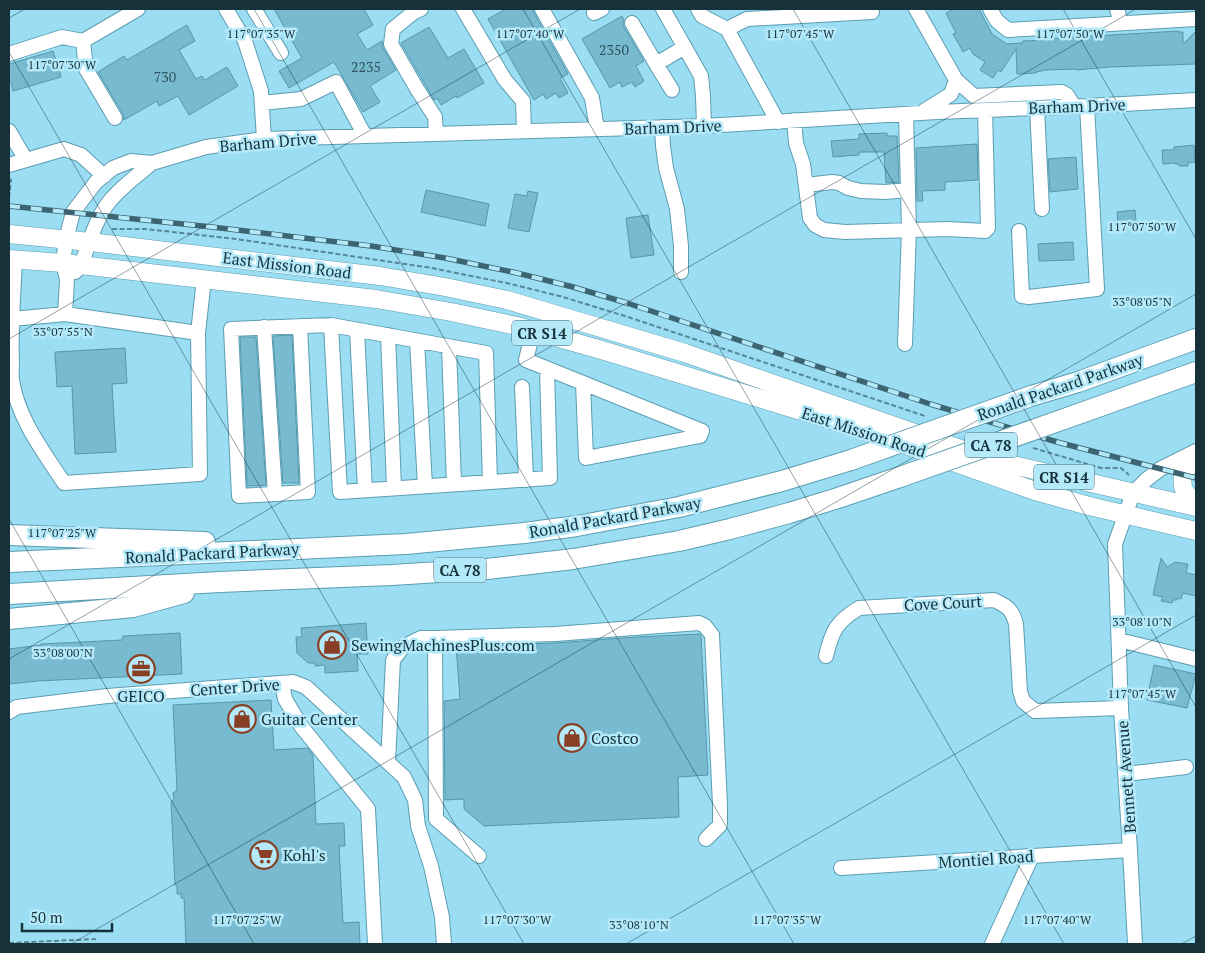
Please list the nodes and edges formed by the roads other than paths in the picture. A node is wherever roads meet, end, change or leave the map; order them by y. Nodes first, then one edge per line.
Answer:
1 (138, 9) edge
2 (226, 9) edge
3 (254, 9) edge
4 (421, 9) edge
5 (463, 9) edge
6 (542, 9) edge
7 (663, 9) edge
8 (698, 9) edge
9 (870, 9) edge
10 (916, 9) edge
11 (990, 9) edge
12 (1117, 9) edge
13 (845, 11) edge
14 (796, 12) edge
15 (821, 12) edge
16 (744, 14) edge
17 (1196, 20) edge
18 (632, 23) dead end
19 (1121, 24) junction
20 (727, 29) junction
21 (83, 41) junction
22 (685, 48) junction
23 (9, 54) edge
24 (281, 54) dead end
25 (656, 64) junction
26 (956, 80) junction
27 (672, 90) dead end
28 (1196, 100) edge
29 (262, 103) junction
30 (1081, 106) junction
31 (1037, 108) junction
32 (985, 110) junction
33 (923, 112) junction
34 (906, 114) junction
35 (115, 118) dead end
36 (794, 120) junction
37 (778, 122) junction
38 (704, 126) junction
39 (662, 127) junction
40 (597, 129) junction
41 (9, 131) edge
42 (524, 131) junction
43 (436, 134) junction
44 (365, 136) junction
45 (264, 139) junction
46 (26, 160) junction
47 (152, 163) junction
48 (9, 165) edge
49 (104, 176) junction
50 (806, 185) junction
51 (908, 190) junction
52 (1042, 208) dead end
53 (909, 229) junction
54 (1019, 231) dead end
55 (9, 234) edge
56 (66, 240) junction
57 (90, 242) junction
58 (12, 259) edge
59 (81, 266) junction
60 (65, 271) junction
61 (681, 272) dead end
62 (204, 279) junction
63 (65, 314) junction
64 (561, 315) junction
65 (12, 319) junction
66 (331, 325) junction
67 (300, 326) junction
68 (1196, 326) edge
69 (264, 327) junction
70 (356, 330) junction
71 (533, 331) junction
72 (198, 333) junction
73 (388, 335) junction
74 (1196, 339) edge
75 (418, 341) junction
76 (905, 344) dead end
77 (449, 347) junction
78 (547, 369) junction
79 (1196, 372) edge
80 (1078, 382) junction
81 (583, 383) junction
82 (522, 387) dead end
83 (1196, 451) edge
84 (1196, 461) edge
85 (526, 480) junction
86 (490, 482) junction
87 (454, 484) junction
88 (425, 486) junction
89 (394, 488) junction
90 (365, 490) junction
91 (1133, 493) junction
92 (274, 494) junction
93 (1196, 503) edge
94 (1196, 507) edge
95 (1125, 515) junction
96 (1196, 531) edge
97 (9, 535) edge
98 (281, 550) junction
99 (9, 562) edge
100 (220, 582) junction
101 (9, 594) edge
102 (9, 619) edge
103 (435, 638) junction
104 (1119, 640) junction
105 (826, 656) dead end
106 (1196, 659) edge
107 (282, 683) junction
108 (1121, 708) junction
109 (9, 712) edge
110 (388, 762) junction
111 (1186, 768) dead end
112 (1126, 774) junction
113 (706, 840) dead end
114 (1130, 850) junction
115 (479, 856) dead end
116 (1032, 856) junction
117 (841, 868) dead end
118 (375, 944) edge
119 (444, 944) edge
120 (992, 944) edge
121 (1135, 944) edge

1 - 21 street
2 - 29 street
3 - 24 street
4 - 43 street
5 - 42 street
6 - 40 street
7 - 22 street
8 - 20 street
9 - 13 street
10 - 26 street
11 - 19 street
12 - 19 street
13 - 15 street
14 - 15 street
14 - 16 street
16 - 20 street
17 - 19 street
18 - 25 street
20 - 37 street
21 - 23 street
21 - 35 street
22 - 25 street
22 - 38 street
25 - 27 street
26 - 30 street
26 - 33 street
28 - 30 street, Barham Drive
29 - 44 street
29 - 45 street
30 - 31 street, Barham Drive
30 - 54 street
31 - 32 street, Barham Drive
31 - 52 street
32 - 33 street, Barham Drive
32 - 53 street
33 - 34 street, Barham Drive
34 - 36 street, Barham Drive
34 - 51 street
36 - 37 street, Barham Drive
36 - 50 street
37 - 38 street, Barham Drive
38 - 39 street, Barham Drive
39 - 40 street, Barham Drive
39 - 61 street
40 - 42 street, Barham Drive
41 - 46 street
42 - 43 street, Barham Drive
43 - 44 street, Barham Drive
44 - 45 street, Barham Drive
45 - 47 street, Barham Drive
46 - 48 street
46 - 49 street
47 - 49 street, Barham Drive
47 - 57 street, Barham Drive
49 - 56 street, Barham Drive
50 - 51 street
50 - 53 street
51 - 53 street
53 - 76 street
55 - 56 main road, East Mission Road / CR S14
56 - 57 main road, East Mission Road / CR S14
56 - 60 street, Barham Drive
57 - 59 street, Barham Drive
57 - 64 main road, East Mission Road / CR S14
58 - 60 main road, East Mission Road / CR S14
58 - 65 street
59 - 60 main road, East Mission Road / CR S14
59 - 62 main road, East Mission Road / CR S14
60 - 63 street, Barham Drive
62 - 71 main road, East Mission Road / CR S14
62 - 72 street
63 - 65 street
63 - 72 street
64 - 71 main road
64 - 91 main road, East Mission Road / CR S14
65 - 72 street
66 - 67 street
66 - 70 street
66 - 90 street
67 - 69 street
67 - 92 street
68 - 80 highway
69 - 92 street
69 - 92 street
70 - 73 street
70 - 90 street
71 - 78 street
71 - 95 main road, East Mission Road / CR S14
73 - 75 street
73 - 89 street
74 - 80 highway, Ronald Packard Parkway / CA 78
75 - 77 street
75 - 88 street
77 - 86 street
77 - 87 street
78 - 81 street
78 - 85 street
79 - 100 highway, Ronald Packard Parkway / CA 78, bridge
80 - 98 highway, Ronald Packard Parkway / CA 78, bridge
81 - 81 street
82 - 85 street
83 - 91 street
84 - 93 main road
85 - 86 street
86 - 87 street
87 - 88 street
88 - 89 street
89 - 90 street
91 - 94 main road, East Mission Road / CR S14
91 - 95 street, Bennett Avenue
95 - 96 main road, East Mission Road / CR S14
95 - 104 street, Bennett Avenue
97 - 98 highway
98 - 99 highway, Ronald Packard Parkway / CA 78
100 - 101 highway, Ronald Packard Parkway / CA 78
100 - 102 highway
103 - 110 street
103 - 113 street
103 - 115 street
104 - 106 street
104 - 108 street, Bennett Avenue
105 - 108 street, Cove Court
107 - 109 street, Center Drive
107 - 110 street, Center Drive
107 - 118 street
108 - 112 street, Bennett Avenue
110 - 119 street, Center Drive
111 - 112 street
112 - 114 street, Bennett Avenue
114 - 116 street, Montiel Road
114 - 121 street, Bennett Avenue
116 - 117 street, Montiel Road
116 - 120 street

